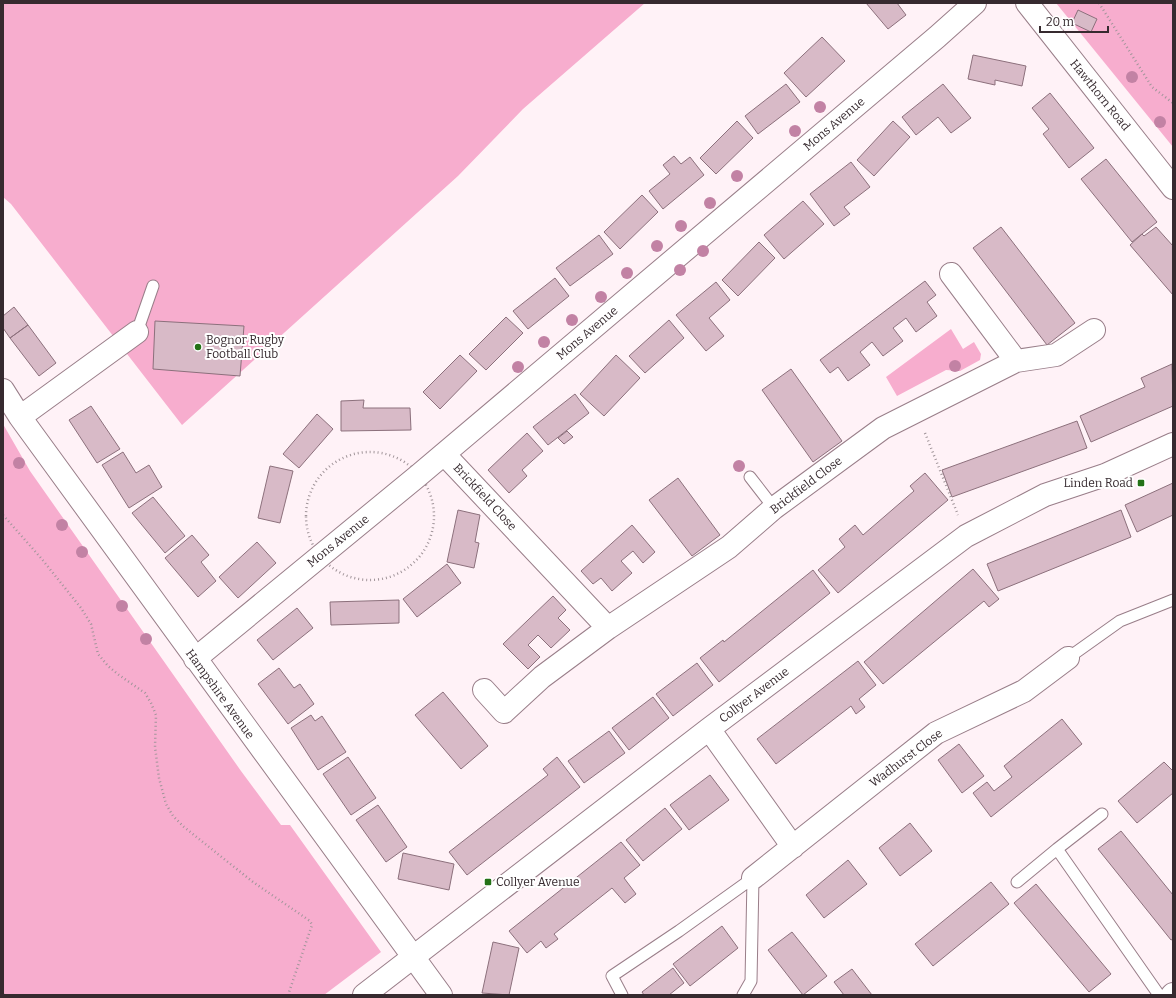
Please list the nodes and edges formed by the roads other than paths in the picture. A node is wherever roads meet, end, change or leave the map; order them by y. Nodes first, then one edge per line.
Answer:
1 (975, 3) edge
2 (1027, 3) edge
3 (1173, 188) edge
4 (951, 274) dead end
5 (153, 286) dead end
6 (1094, 330) dead end
7 (137, 332) joint
8 (1016, 361) junction
9 (3, 390) edge
10 (20, 417) junction
11 (1173, 444) edge
12 (444, 454) junction
13 (750, 477) dead end
14 (774, 508) junction
15 (1173, 600) edge
16 (608, 628) junction
17 (1068, 658) joint
18 (195, 659) junction
19 (484, 690) dead end
20 (709, 729) junction
21 (1102, 814) dead end
22 (793, 847) junction
23 (1057, 849) junction
24 (753, 878) junction
25 (1017, 882) dead end
26 (413, 958) junction
27 (364, 995) edge
28 (441, 995) edge
29 (622, 995) edge
30 (743, 995) edge
31 (1159, 995) edge

1 - 12 street, Mons Avenue
2 - 3 street, Hawthorn Road
4 - 8 street
5 - 7 lane
6 - 8 street, Brickfield Close
7 - 10 street
8 - 14 street, Brickfield Close
9 - 10 street, Hampshire Avenue
10 - 18 street, Hampshire Avenue
11 - 20 street, Collyer Avenue
12 - 16 street, Brickfield Close
12 - 18 street, Mons Avenue
13 - 14 lane
14 - 16 street, Brickfield Close
15 - 17 lane
16 - 19 street, Brickfield Close
17 - 22 street, Wadhurst Close
18 - 26 street, Hampshire Avenue
20 - 22 street
20 - 26 street, Collyer Avenue
21 - 23 lane
22 - 24 street, Wadhurst Close
23 - 25 lane
23 - 31 lane
24 - 29 lane
24 - 30 lane
26 - 27 street, Collyer Avenue
26 - 28 street, Hampshire Avenue

